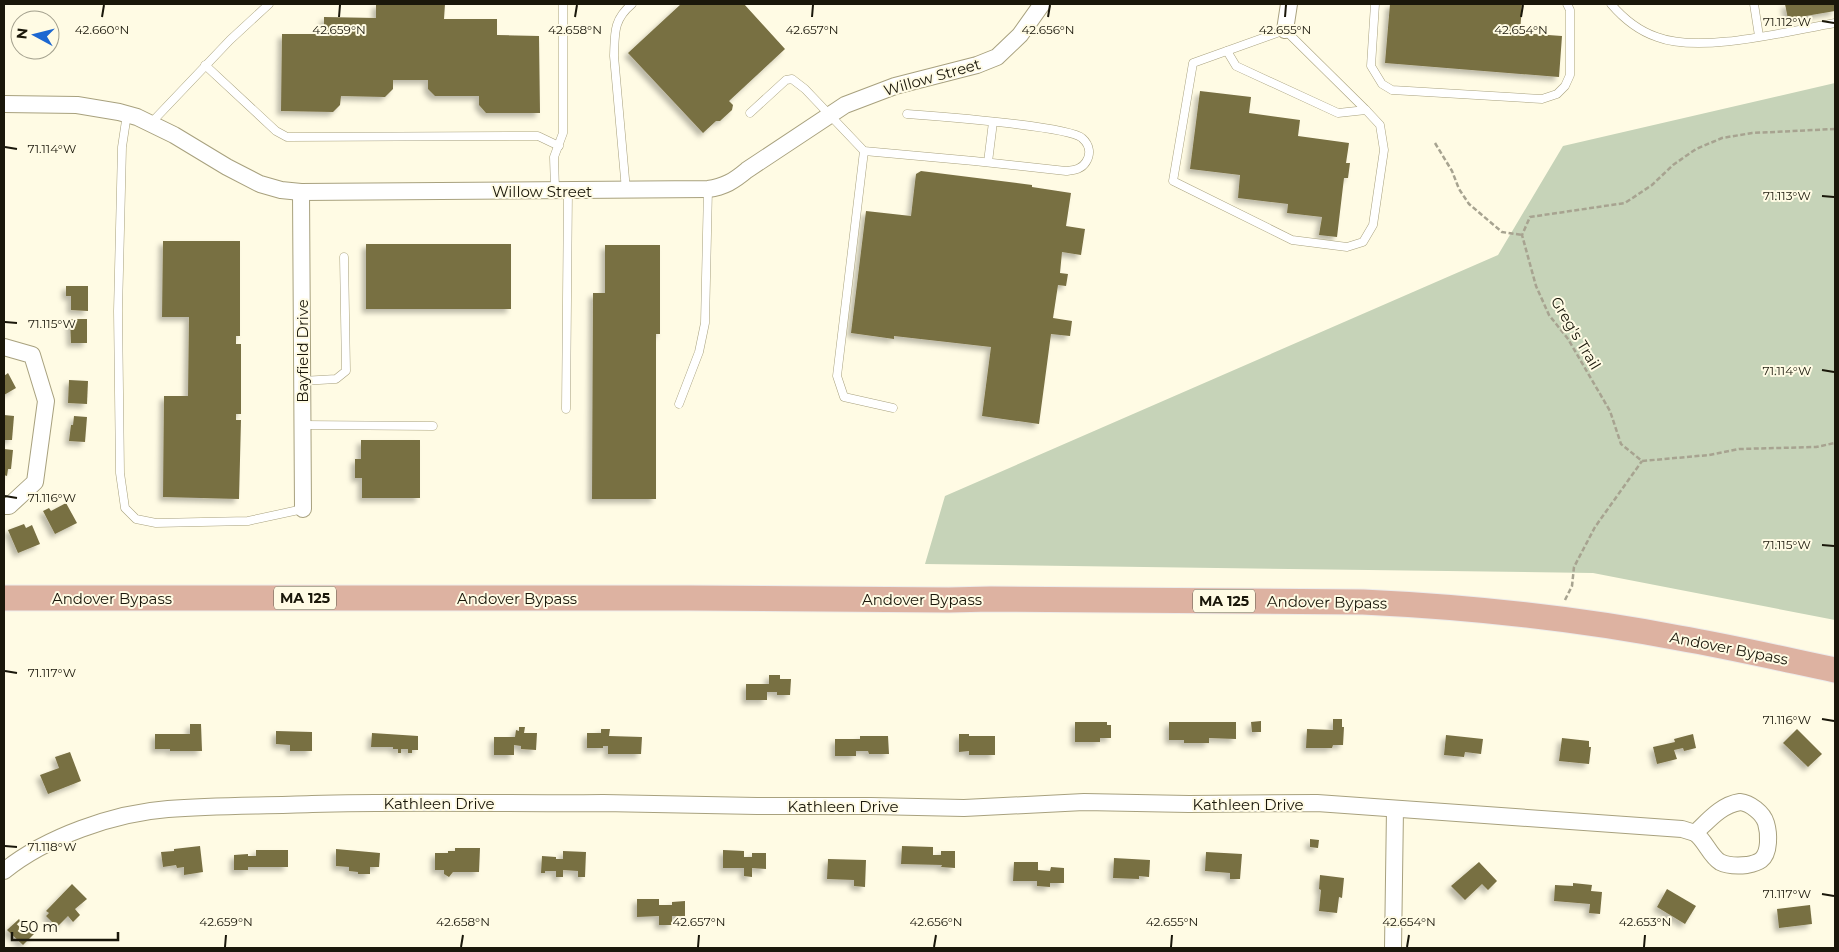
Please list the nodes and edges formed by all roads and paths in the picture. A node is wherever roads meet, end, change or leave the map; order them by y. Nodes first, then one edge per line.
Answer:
1 (269, 4) edge
2 (563, 4) edge
3 (632, 4) edge
4 (1041, 4) edge
5 (1289, 4) edge
6 (1375, 4) edge
7 (1568, 4) edge
8 (1611, 4) edge
9 (1754, 4) edge
10 (1835, 23) edge
11 (1285, 30) junction
12 (1759, 36) junction
13 (1227, 51) junction
14 (205, 65) junction
15 (4, 104) edge
16 (1366, 110) junction
17 (750, 113) dead end
18 (128, 114) junction
19 (829, 114) junction
20 (907, 114) dead end
21 (992, 122) junction
22 (151, 123) junction
23 (1835, 129) edge
24 (1435, 143) dead end
25 (558, 146) junction
26 (864, 151) junction
27 (988, 162) junction
28 (708, 189) junction
29 (562, 190) junction
30 (626, 190) junction
31 (300, 192) junction
32 (1522, 236) junction
33 (344, 257) dead end
34 (4, 347) edge
35 (302, 381) junction
36 (679, 404) dead end
37 (893, 408) dead end
38 (566, 409) dead end
39 (302, 425) junction
40 (433, 426) dead end
41 (1835, 443) edge
42 (1642, 461) junction
43 (4, 506) edge
44 (303, 509) joint
45 (4, 598) edge
46 (1562, 606) dead end
47 (1835, 670) edge
48 (1395, 809) junction
49 (1695, 833) junction
50 (4, 871) edge
51 (1393, 948) edge

1 - 14 lane
2 - 25 lane
3 - 30 lane
4 - 19 street, Willow Street
5 - 11 street
6 - 7 lane
8 - 12 lane
9 - 12 lane
10 - 12 lane
11 - 13 lane
11 - 16 lane
13 - 16 lane
13 - 16 lane
14 - 22 lane
14 - 25 lane
15 - 18 street, Willow Street
17 - 19 lane
18 - 22 street, Willow Street
18 - 44 lane
19 - 26 lane
19 - 28 street, Willow Street
20 - 21 lane
21 - 27 lane
21 - 27 lane
22 - 31 street, Willow Street
23 - 32 path
24 - 32 path
25 - 29 lane
26 - 27 lane
26 - 37 lane
28 - 30 street, Willow Street
28 - 36 lane
29 - 30 street, Willow Street
29 - 31 street, Willow Street
29 - 38 lane
31 - 35 street, Bayfield Drive
32 - 42 path, Greg's Trail
33 - 35 lane
34 - 43 street
35 - 39 street, Bayfield Drive
39 - 40 lane
39 - 44 street, Bayfield Drive
41 - 42 path
42 - 46 path
45 - 47 main road, Andover Bypass / MA 125
48 - 49 street, Kathleen Drive
48 - 50 street, Kathleen Drive
48 - 51 street
49 - 49 street

